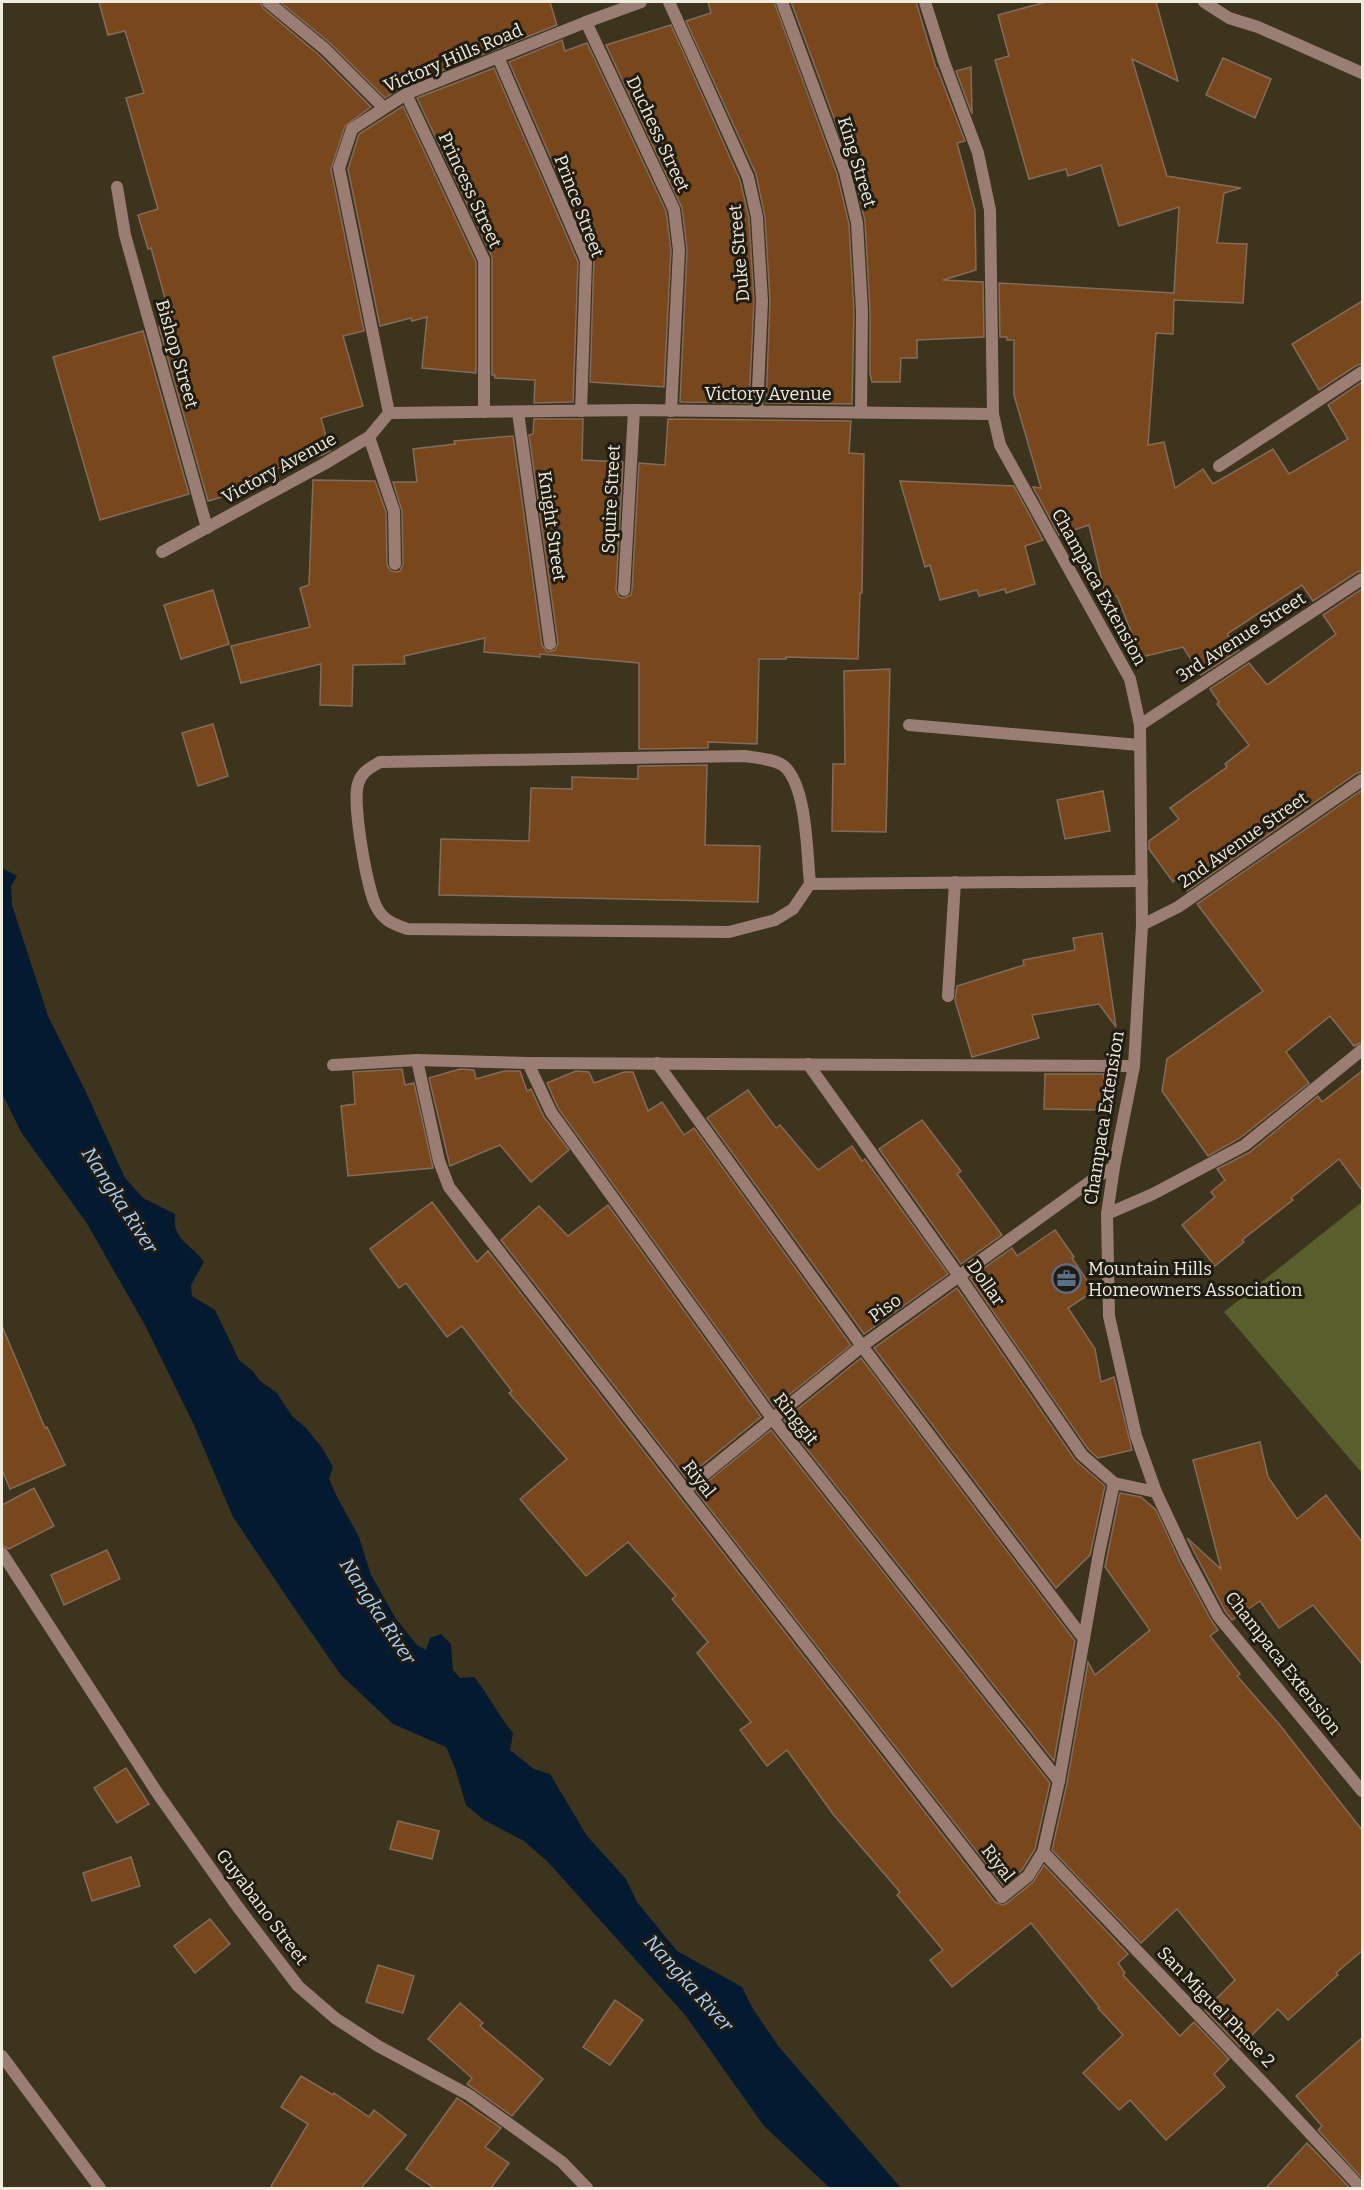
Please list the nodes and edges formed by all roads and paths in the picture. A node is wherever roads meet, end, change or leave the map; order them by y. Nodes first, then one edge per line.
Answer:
1 (268, 2) edge
2 (641, 2) edge
3 (669, 2) edge
4 (782, 2) edge
5 (925, 2) edge
6 (1204, 2) edge
7 (586, 22) junction
8 (498, 57) junction
9 (1362, 73) edge
10 (406, 94) junction
11 (383, 107) junction
12 (117, 188) dead end
13 (1362, 372) edge
14 (634, 410) junction
15 (581, 411) junction
16 (671, 411) junction
17 (757, 411) junction
18 (484, 412) junction
19 (518, 412) junction
20 (861, 412) junction
21 (389, 413) junction
22 (993, 414) junction
23 (369, 437) junction
24 (1219, 466) dead end
25 (207, 528) junction
26 (162, 552) dead end
27 (395, 564) dead end
28 (1362, 579) edge
29 (624, 590) dead end
30 (550, 644) dead end
31 (909, 725) dead end
32 (1140, 725) junction
33 (1139, 745) junction
34 (1362, 780) edge
35 (1142, 881) junction
36 (955, 882) junction
37 (810, 884) junction
38 (1142, 925) junction
39 (948, 996) dead end
40 (1362, 1050) edge
41 (417, 1060) junction
42 (528, 1063) junction
43 (657, 1063) junction
44 (808, 1064) junction
45 (333, 1065) dead end
46 (1134, 1066) junction
47 (1114, 1167) junction
48 (1107, 1214) junction
49 (960, 1276) junction
50 (862, 1346) junction
51 (772, 1418) junction
52 (1114, 1483) junction
53 (685, 1491) junction
54 (1156, 1492) junction
55 (2, 1553) edge
56 (1084, 1639) junction
57 (1059, 1781) junction
58 (1362, 1791) edge
59 (1043, 1852) junction
60 (2, 2055) edge
61 (100, 2188) edge
62 (587, 2188) edge
63 (1361, 2188) edge

1 - 11 street
2 - 7 street, Victory Hills Road
3 - 17 street, Duke Street
4 - 20 street, King Street
5 - 22 street
6 - 9 street
7 - 8 street, Victory Hills Road
7 - 16 street, Duchess Street
8 - 10 street, Victory Hills Road
8 - 15 street, Prince Street
10 - 11 street, Victory Hills Road
10 - 18 street, Princess Street
11 - 21 street, Victory Hills Road
12 - 25 street, Bishop Street
13 - 24 street
14 - 15 street, Victory Avenue
14 - 16 street, Victory Avenue
14 - 29 street, Squire Street
15 - 19 street, Victory Avenue
16 - 17 street, Victory Avenue
17 - 20 street, Victory Avenue
18 - 19 street, Victory Avenue
18 - 21 street, Victory Avenue
19 - 30 street, Knight Street
20 - 22 street, Victory Avenue
21 - 23 street, Victory Avenue
22 - 32 street, Champaca Extension
23 - 25 street, Victory Avenue
23 - 27 street
25 - 26 street, Victory Avenue
28 - 32 street, 3rd Avenue Street
31 - 33 street
32 - 33 street, Champaca Extension
33 - 35 street, Champaca Extension
34 - 38 street, 2nd Avenue Street
35 - 36 street
35 - 38 street, Champaca Extension
36 - 37 street
36 - 39 street
37 - 37 street
38 - 46 street, Champaca Extension
40 - 48 street
41 - 42 street
41 - 45 street
41 - 53 street, Riyal
42 - 43 street
42 - 51 street, Ringgit
43 - 44 street
43 - 50 street
44 - 46 street
44 - 49 street, Dollar
46 - 47 street, Champaca Extension
47 - 48 street, Champaca Extension
47 - 49 street, Piso
48 - 54 street, Champaca Extension
49 - 50 street, Piso
49 - 52 street, Dollar
50 - 51 street, Piso
50 - 56 street
51 - 53 street, Piso
51 - 57 street, Ringgit
52 - 54 street, Dollar
52 - 56 street
53 - 59 street, Riyal
54 - 58 street, Champaca Extension
55 - 62 street, Guyabano Street
56 - 57 street
57 - 59 street
59 - 63 street, San Miguel Phase 2
60 - 61 street

